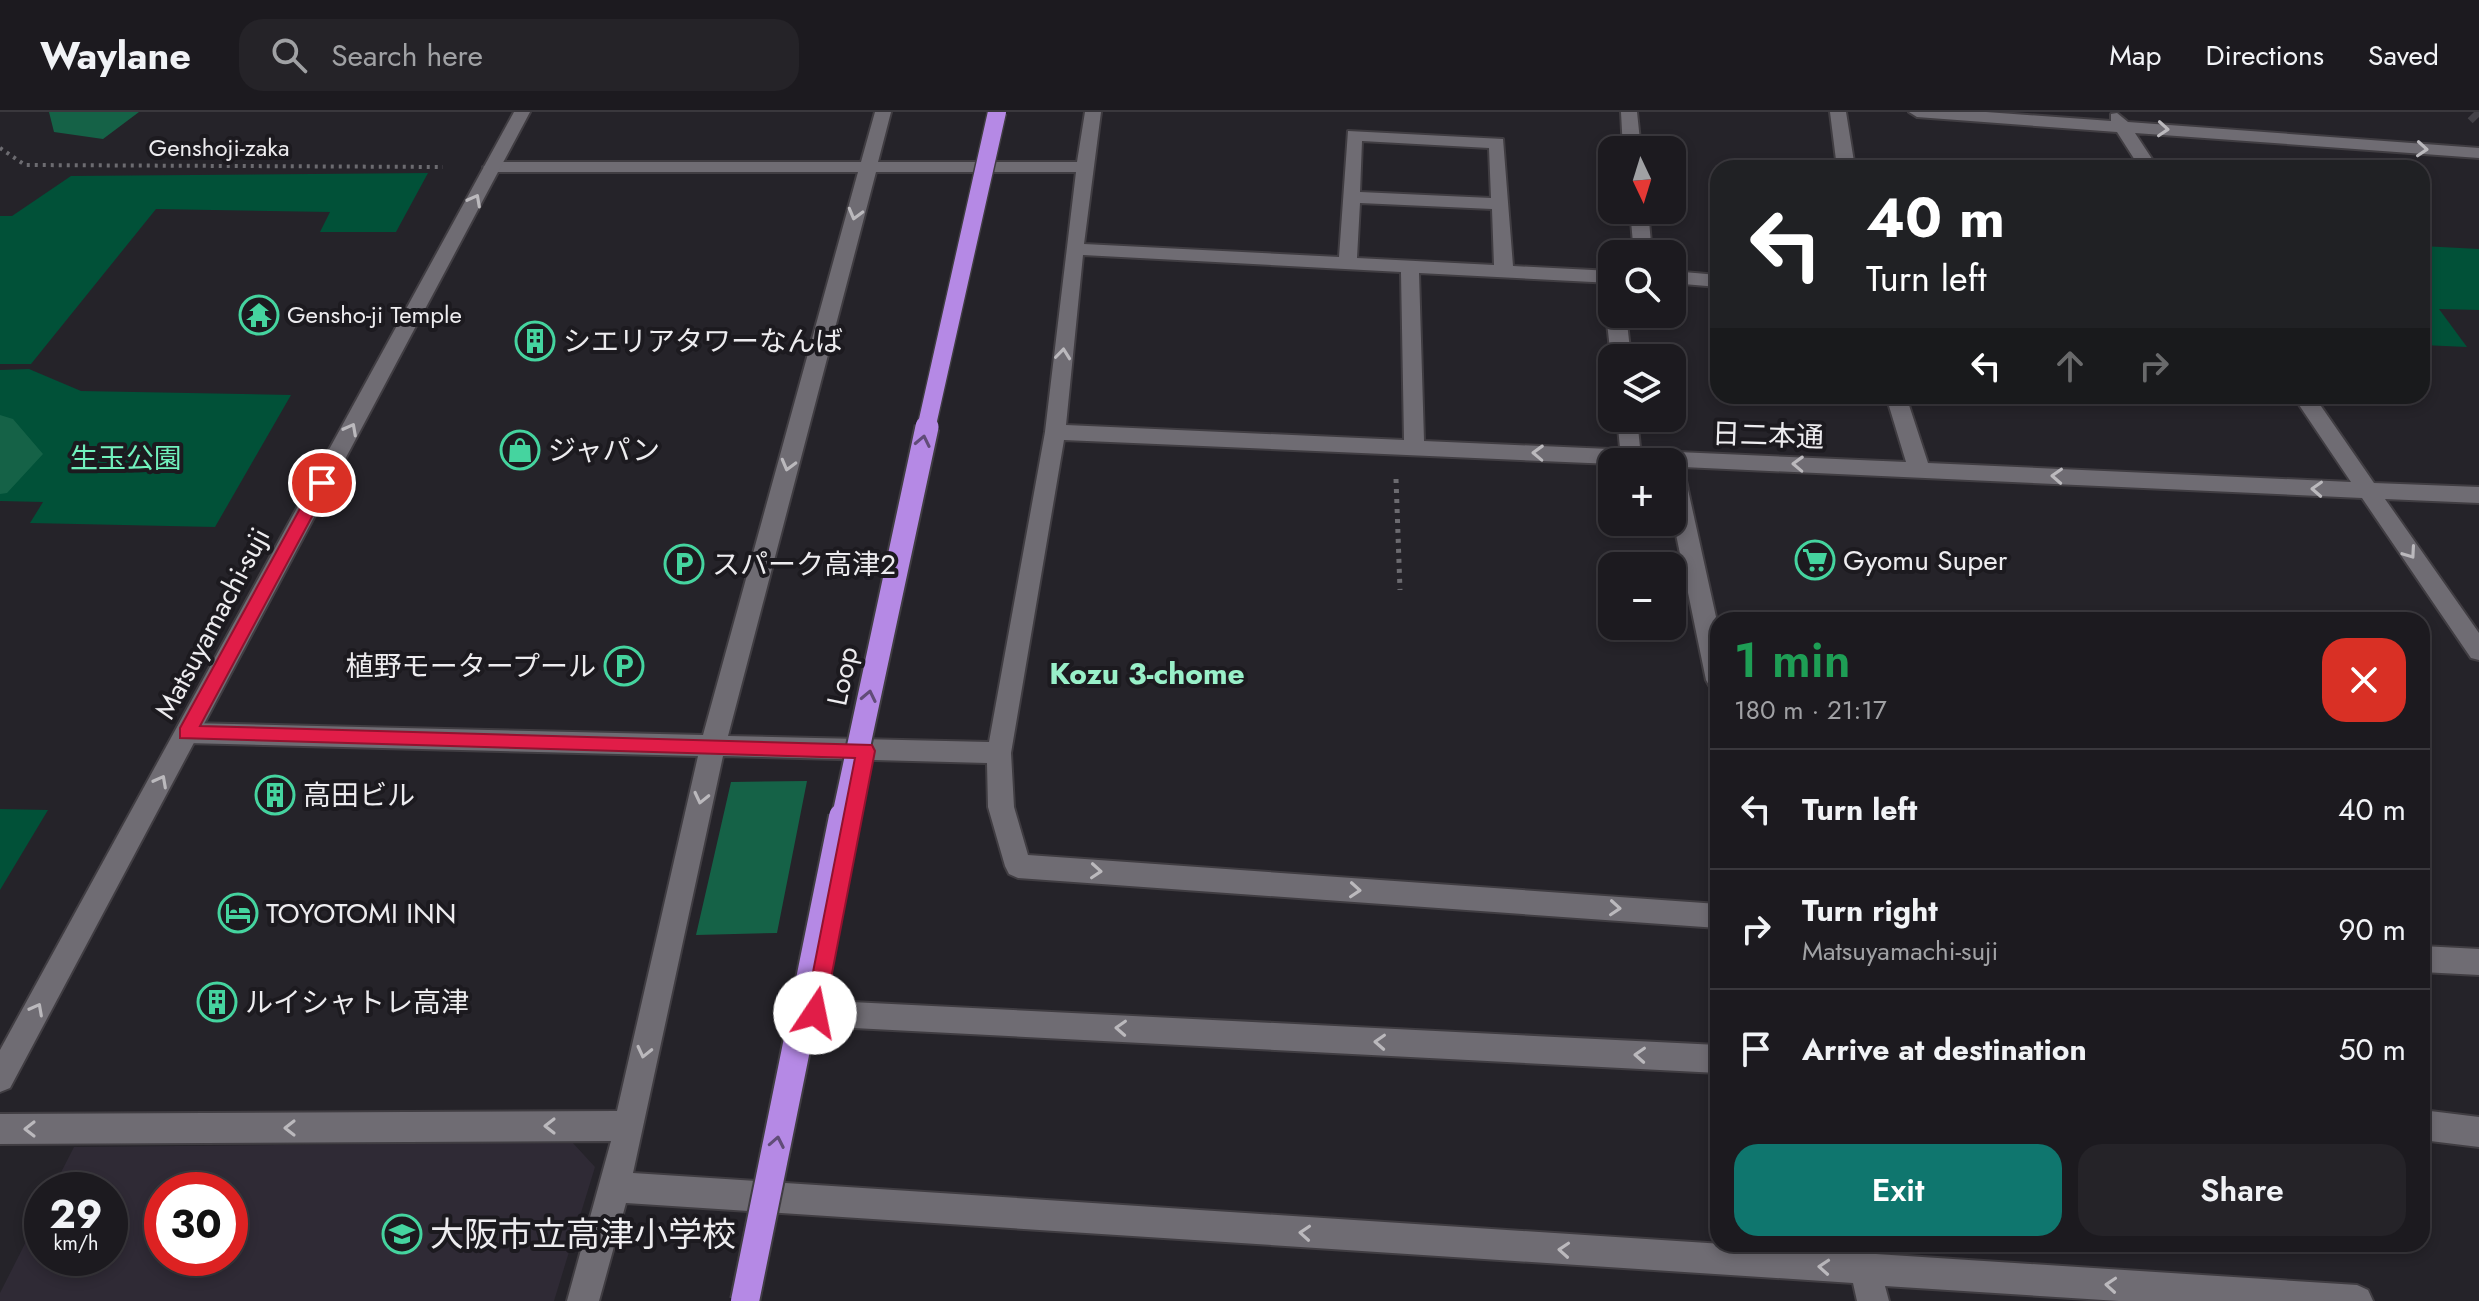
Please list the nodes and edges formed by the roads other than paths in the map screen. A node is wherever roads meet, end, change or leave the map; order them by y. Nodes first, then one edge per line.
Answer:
1 (522, 112) edge
2 (883, 112) edge
3 (997, 112) edge
4 (1093, 112) edge
5 (1629, 112) edge
6 (1838, 112) edge
7 (1917, 112) edge
8 (2118, 119) edge
9 (1631, 136) edge
10 (2479, 153) edge
11 (1845, 160) edge
12 (2144, 160) edge
13 (492, 167) junction
14 (1084, 167) junction
15 (867, 168) junction
16 (1352, 197) junction
17 (1499, 204) junction
18 (1074, 249) junction
19 (1348, 264) junction
20 (1410, 267) junction
21 (1504, 271) junction
22 (1598, 276) edge
23 (1686, 278) edge
24 (1710, 280) edge
25 (1899, 404) edge
26 (2308, 404) edge
27 (1055, 432) junction
28 (1404, 447) junction
29 (1598, 456) edge
30 (1686, 460) edge
31 (1919, 469) junction
32 (2368, 492) junction
33 (2479, 495) edge
34 (1686, 530) edge
35 (1710, 642) edge
36 (2479, 651) edge
37 (187, 733) junction
38 (713, 745) junction
39 (865, 751) junction
40 (999, 753) junction
41 (1710, 915) edge
42 (2430, 959) edge
43 (2479, 962) edge
44 (1710, 1059) edge
45 (0, 1078) edge
46 (628, 1126) junction
47 (2430, 1126) edge
48 (0, 1129) edge
49 (2479, 1132) edge
50 (615, 1187) junction
51 (1710, 1248) edge
52 (1773, 1252) edge
53 (1862, 1257) edge
54 (583, 1301) edge
55 (745, 1301) edge
56 (1873, 1301) edge
57 (2357, 1301) edge

1 - 13 street, Matsuyamachi-suji
2 - 15 street
55 -> 3 highway, Loop, bridge
4 - 14 street
5 - 9 street
6 - 11 street
7 - 8 street
8 -> 10 street
8 - 12 street
13 - 15 street
37 -> 13 street, Matsuyamachi-suji
14 - 15 street
14 - 18 street
15 -> 38 street
16 - 17 street
16 - 17 street
16 - 19 street
17 - 21 street
18 - 19 street
27 -> 18 street
19 - 20 street
20 - 21 street
20 - 28 street
21 - 22 street
23 - 24 street
25 - 31 street
26 - 32 street
27 - 28 street, 日二本通
27 - 40 street
29 -> 28 street, 日二本通
31 -> 30 street, 日二本通
32 -> 31 street, 日二本通
32 - 33 street, 日二本通
32 -> 36 street
34 - 35 street
37 - 38 street
45 -> 37 street, Matsuyamachi-suji
38 - 39 street
38 -> 46 street
39 - 40 street
44 -> 39 street
40 -> 41 street
42 - 43 street
46 -> 48 street
46 - 50 street
47 - 49 street
51 -> 50 street
50 - 54 street
53 -> 52 street
53 - 56 street
57 -> 53 street

